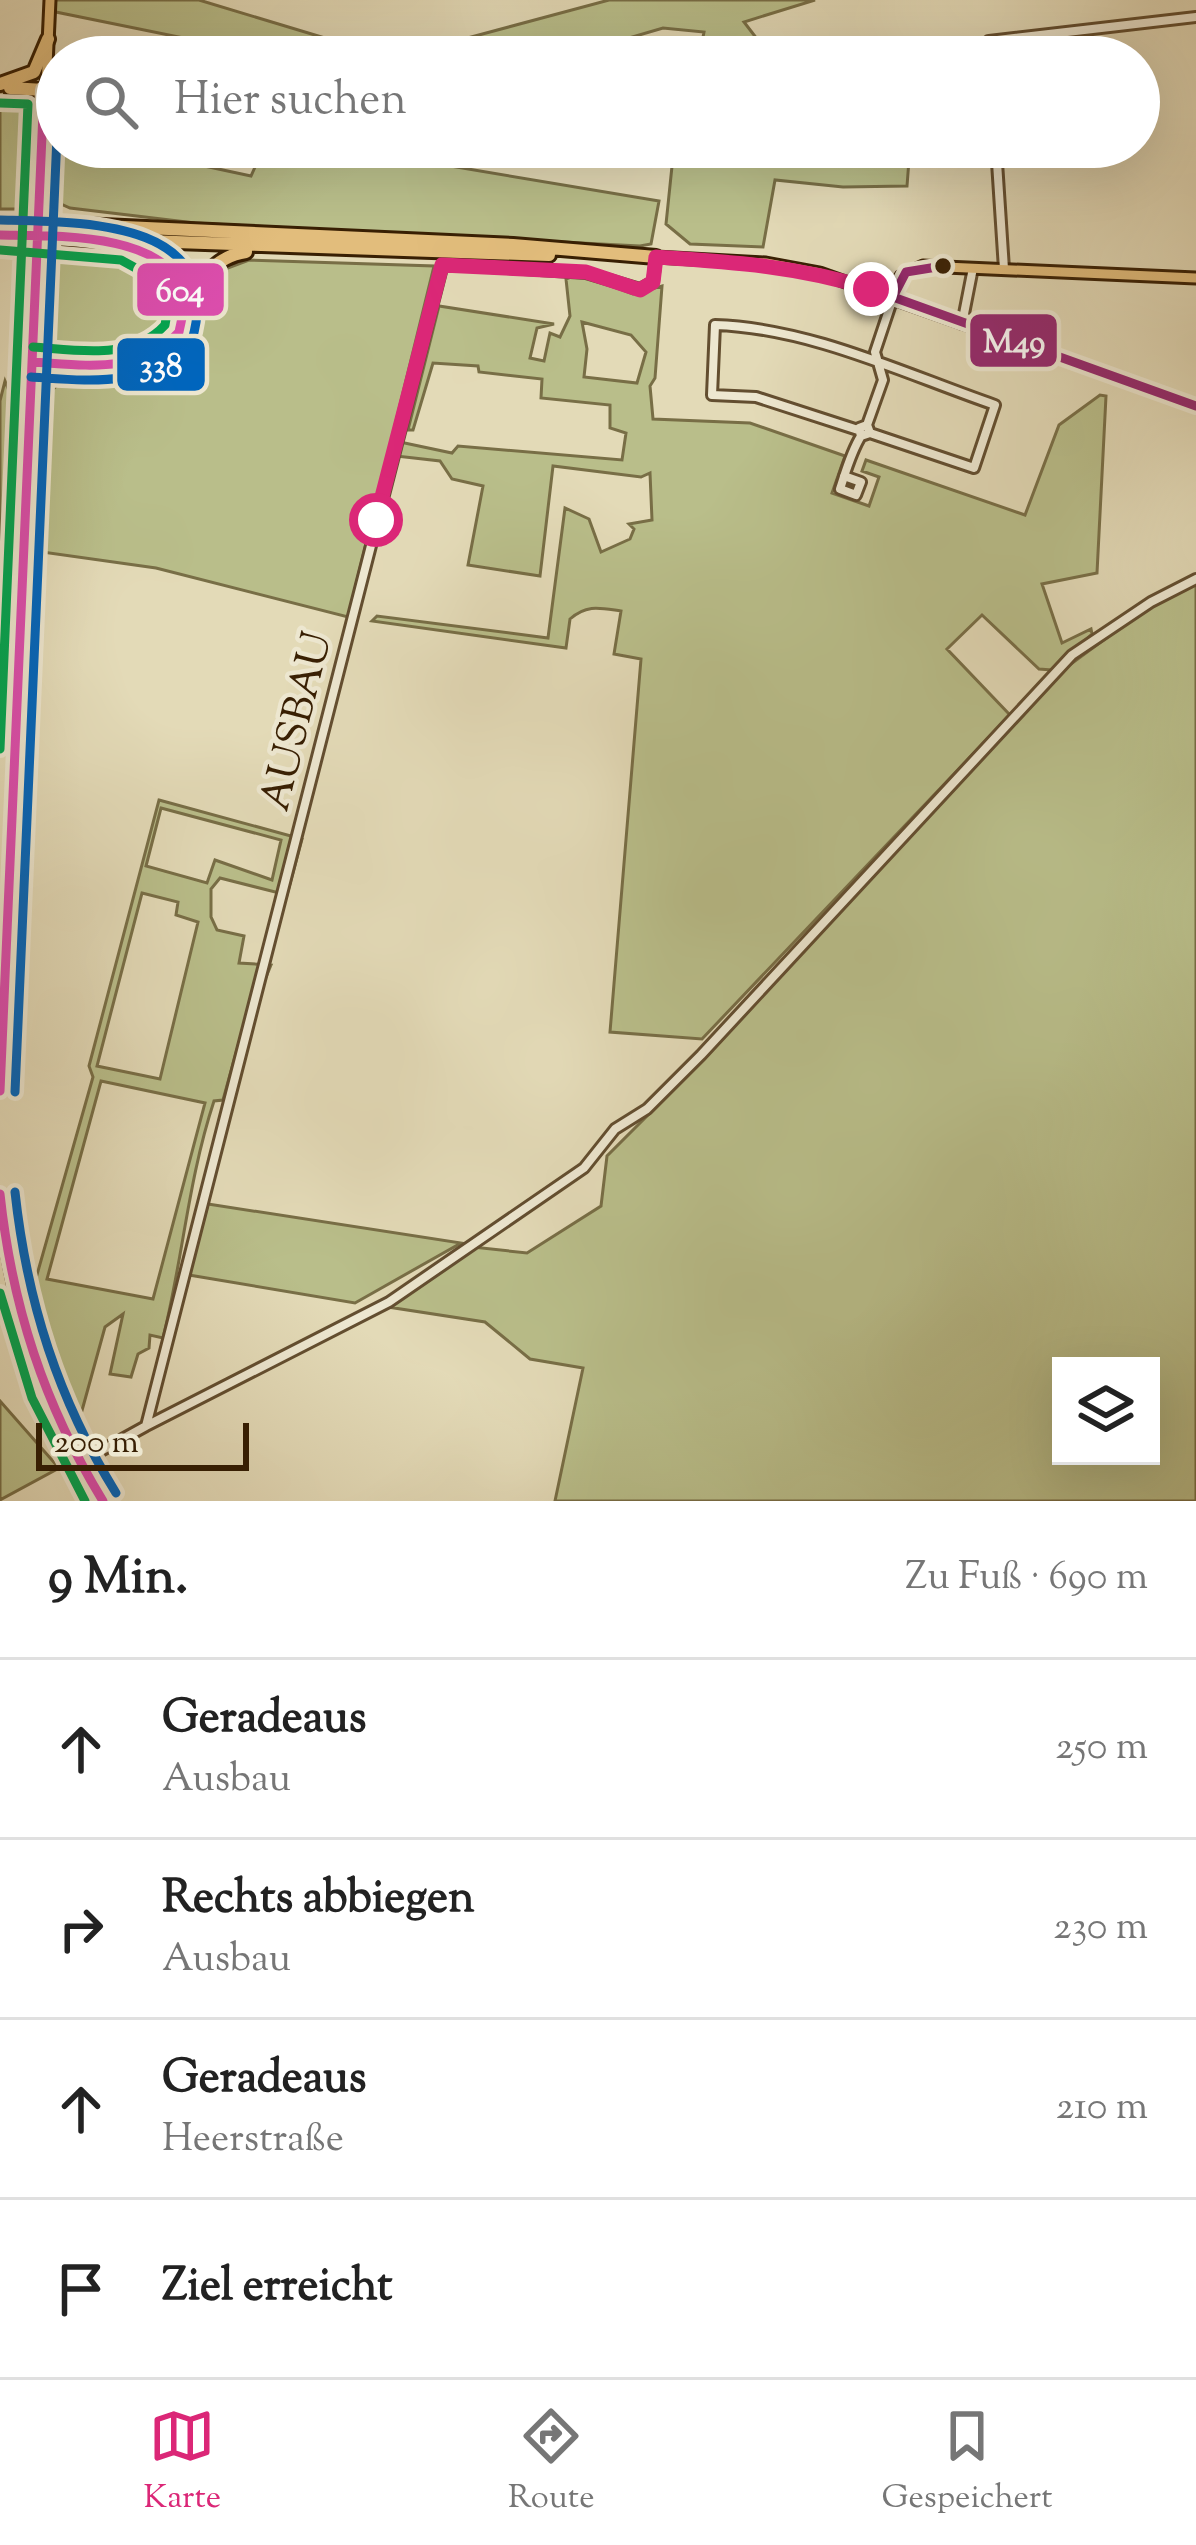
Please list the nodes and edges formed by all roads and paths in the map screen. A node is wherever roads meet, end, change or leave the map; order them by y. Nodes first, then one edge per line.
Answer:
1 (50, 0) edge
2 (1196, 17) edge
3 (48, 36) edge
4 (1025, 36) edge
5 (36, 66) edge
6 (0, 86) edge
7 (36, 89) edge
8 (41, 168) edge
9 (997, 168) edge
10 (0, 221) edge
11 (17, 229) junction
12 (59, 231) junction
13 (0, 235) edge
14 (88, 238) junction
15 (295, 248) junction
16 (574, 253) junction
17 (656, 257) junction
18 (973, 268) junction
19 (1004, 269) junction
20 (1196, 278) edge
21 (893, 297) junction
22 (182, 322) junction
23 (962, 324) junction
24 (32, 362) junction
25 (80, 363) junction
26 (876, 364) junction
27 (1196, 406) edge
28 (31, 407) junction
29 (864, 431) junction
30 (844, 476) dead end
31 (1196, 579) edge
32 (0, 1091) edge
33 (0, 1194) edge
34 (146, 1426) junction
35 (80, 1462) junction
36 (103, 1501) edge

1 - 3 main road
2 - 4 street
5 - 6 highway
6 - 7 highway
8 - 24 main road
9 - 19 street
10 - 11 highway
11 - 12 highway, bridge
11 - 13 highway
12 - 14 highway
12 - 16 highway
14 - 15 highway
14 - 22 highway
15 - 16 highway
15 - 22 highway
16 - 17 highway
17 - 21 main road
17 - 34 street, AUSBAU
18 - 19 main road
18 - 21 main road
18 - 23 street
19 - 20 main road
21 - 23 main road
21 - 26 street
22 - 25 highway
23 - 27 main road
24 - 25 highway
24 - 28 main road
25 - 28 highway
26 - 29 street
26 - 29 street
26 - 29 street
28 - 32 main road
29 - 30 street
31 - 34 street
33 - 35 main road
34 - 35 street
35 - 36 main road

